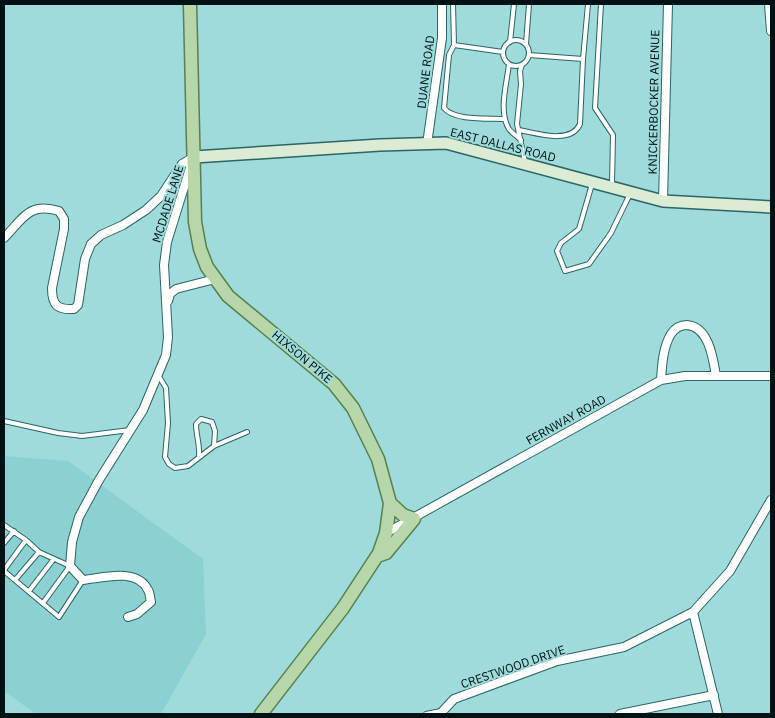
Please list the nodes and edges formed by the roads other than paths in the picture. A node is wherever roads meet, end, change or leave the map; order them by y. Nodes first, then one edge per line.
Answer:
1 (190, 4) edge
2 (442, 4) edge
3 (453, 4) edge
4 (514, 4) edge
5 (529, 4) edge
6 (588, 4) edge
7 (602, 4) edge
8 (668, 4) edge
9 (769, 4) edge
10 (771, 31) edge
11 (510, 42) junction
12 (526, 44) junction
13 (454, 45) junction
14 (503, 52) junction
15 (529, 55) junction
16 (583, 59) junction
17 (509, 64) junction
18 (522, 65) junction
19 (505, 119) junction
20 (518, 130) junction
21 (521, 140) junction
22 (427, 144) junction
23 (194, 156) junction
24 (525, 164) junction
25 (593, 182) junction
26 (612, 187) junction
27 (630, 192) junction
28 (663, 201) junction
29 (771, 207) edge
30 (4, 238) edge
31 (215, 279) junction
32 (167, 303) junction
33 (158, 375) junction
34 (716, 376) junction
35 (771, 376) edge
36 (660, 380) junction
37 (4, 421) edge
38 (130, 430) junction
39 (247, 432) dead end
40 (214, 446) junction
41 (199, 456) junction
42 (771, 500) edge
43 (390, 503) junction
44 (414, 519) junction
45 (4, 525) edge
46 (14, 531) junction
47 (386, 533) junction
48 (26, 540) junction
49 (4, 543) edge
50 (38, 552) junction
51 (377, 556) junction
52 (53, 560) junction
53 (70, 566) junction
54 (4, 570) edge
55 (15, 580) junction
56 (83, 580) junction
57 (29, 591) junction
58 (43, 603) junction
59 (693, 612) junction
60 (128, 618) dead end
61 (714, 695) junction
62 (442, 712) edge
63 (261, 714) edge
64 (426, 714) edge
65 (620, 714) edge
66 (718, 714) edge

1 - 23 main road, HIXSON PIKE
2 - 22 street, DUANE ROAD
3 - 13 lane
4 - 11 lane
5 - 12 lane
6 - 16 lane
7 - 26 lane
8 - 28 street, KNICKERBOCKER AVENUE
9 - 10 street
11 - 12 lane
11 - 14 lane
12 - 15 lane
13 - 14 lane
13 - 19 lane
14 - 17 lane
15 - 16 lane
15 - 18 lane
16 - 20 lane
17 - 18 lane
17 - 19 lane
18 - 20 lane
19 - 21 lane
20 - 21 lane
21 - 24 lane
22 - 23 street, EAST DALLAS ROAD
22 - 24 street, EAST DALLAS ROAD
23 - 30 street
23 - 31 main road, HIXSON PIKE
23 - 32 street, MCDADE LANE
24 - 25 street, EAST DALLAS ROAD
25 - 26 street, EAST DALLAS ROAD
25 - 27 lane
26 - 27 street, EAST DALLAS ROAD
27 - 28 street, EAST DALLAS ROAD
28 - 29 street, EAST DALLAS ROAD
31 - 32 street
31 - 43 main road, HIXSON PIKE
32 - 33 street, MCDADE LANE
33 - 38 street, MCDADE LANE
33 - 41 lane
34 - 35 street, FERNWAY ROAD
34 - 36 street, FERNWAY ROAD
34 - 36 street
36 - 44 street, FERNWAY ROAD
37 - 38 lane
38 - 53 street, MCDADE LANE
39 - 40 lane
40 - 41 lane
40 - 41 lane
42 - 59 street, CRESTWOOD DRIVE
43 - 44 main road
43 - 47 main road, HIXSON PIKE
44 - 47 street, FERNWAY ROAD
44 - 51 main road
45 - 46 lane
46 - 48 lane
46 - 49 lane
47 - 51 main road, HIXSON PIKE
48 - 50 lane
48 - 54 lane
50 - 52 lane
50 - 55 lane
51 - 63 main road, HIXSON PIKE
52 - 53 lane
52 - 57 lane
53 - 56 street
53 - 58 lane
54 - 55 lane
55 - 57 lane
56 - 58 lane
56 - 60 street
57 - 58 lane
59 - 61 street
59 - 62 street, CRESTWOOD DRIVE
61 - 65 street
61 - 66 street
62 - 64 lane

